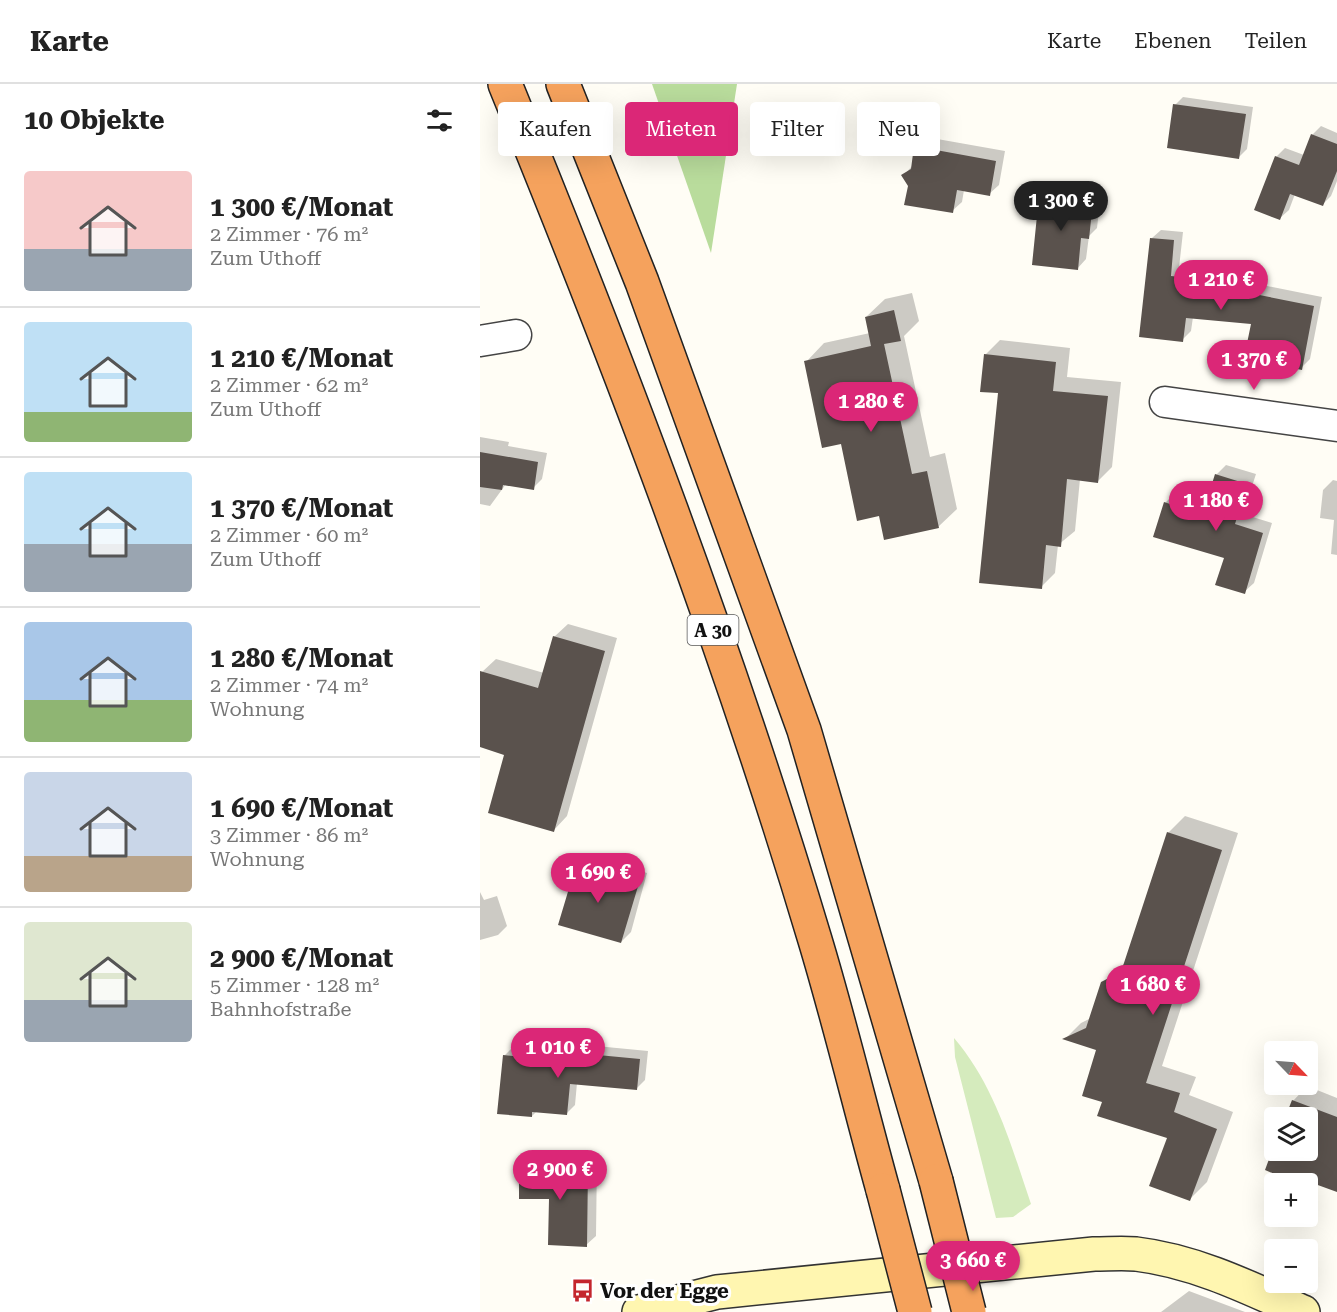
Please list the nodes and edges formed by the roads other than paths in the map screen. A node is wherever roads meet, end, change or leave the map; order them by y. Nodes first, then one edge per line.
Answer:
1 (505, 84) edge
2 (563, 84) edge
3 (516, 335) dead end
4 (480, 341) edge
5 (1165, 402) dead end
6 (1337, 426) edge
7 (639, 1312) edge
8 (915, 1312) edge
9 (969, 1312) edge
10 (1303, 1312) edge

1 - 8 highway, A 30, bridge
2 - 9 highway, A 30, bridge
3 - 4 street
5 - 6 street
7 - 10 street

